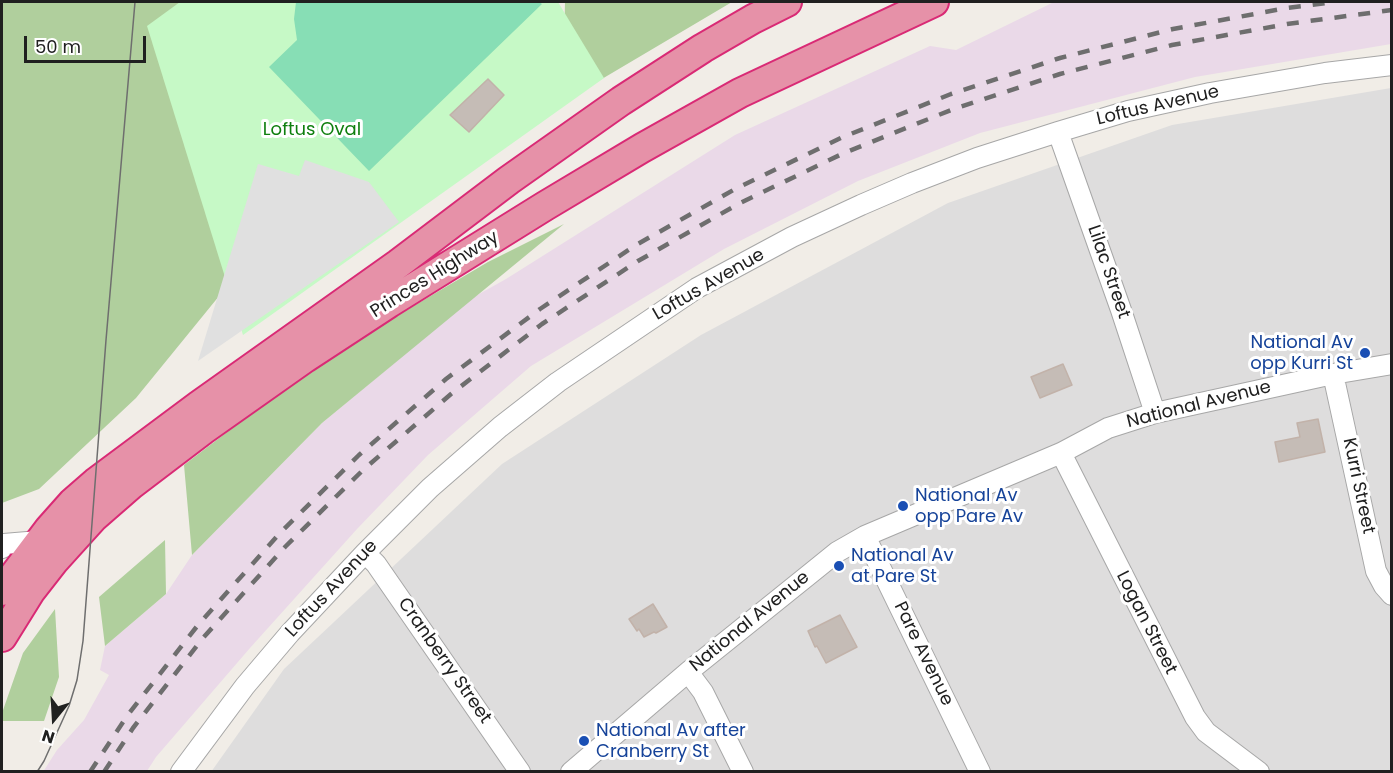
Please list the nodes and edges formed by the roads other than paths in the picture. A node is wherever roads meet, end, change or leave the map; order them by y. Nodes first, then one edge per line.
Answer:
1 (787, 2) edge
2 (887, 2) edge
3 (934, 2) edge
4 (1392, 65) edge
5 (740, 93) junction
6 (1058, 132) junction
7 (1392, 363) edge
8 (1333, 374) junction
9 (1155, 413) junction
10 (1061, 453) junction
11 (865, 536) junction
12 (39, 541) junction
13 (2, 548) edge
14 (365, 553) junction
15 (2, 591) edge
16 (1392, 595) edge
17 (2, 637) edge
18 (688, 672) junction
19 (181, 771) edge
20 (520, 771) edge
21 (571, 771) edge
22 (743, 771) edge
23 (980, 771) edge
24 (1259, 771) edge

1 - 12 highway, Princes Highway
2 - 5 highway
3 - 5 highway, Princes Highway
4 - 6 street, Loftus Avenue
5 - 17 highway, Princes Highway
6 - 9 street, Lilac Street
6 - 14 street, Loftus Avenue
7 - 8 street, National Avenue
8 - 9 street, National Avenue
8 - 16 street, Kurri Street
9 - 10 street, National Avenue
10 - 11 street, National Avenue
10 - 24 street, Logan Street
11 - 18 street, National Avenue
11 - 23 street, Pare Avenue
12 - 13 street
12 - 15 highway, Princes Highway
14 - 19 street, Loftus Avenue
14 - 20 street, Cranberry Street
18 - 21 street, National Avenue
18 - 22 street

